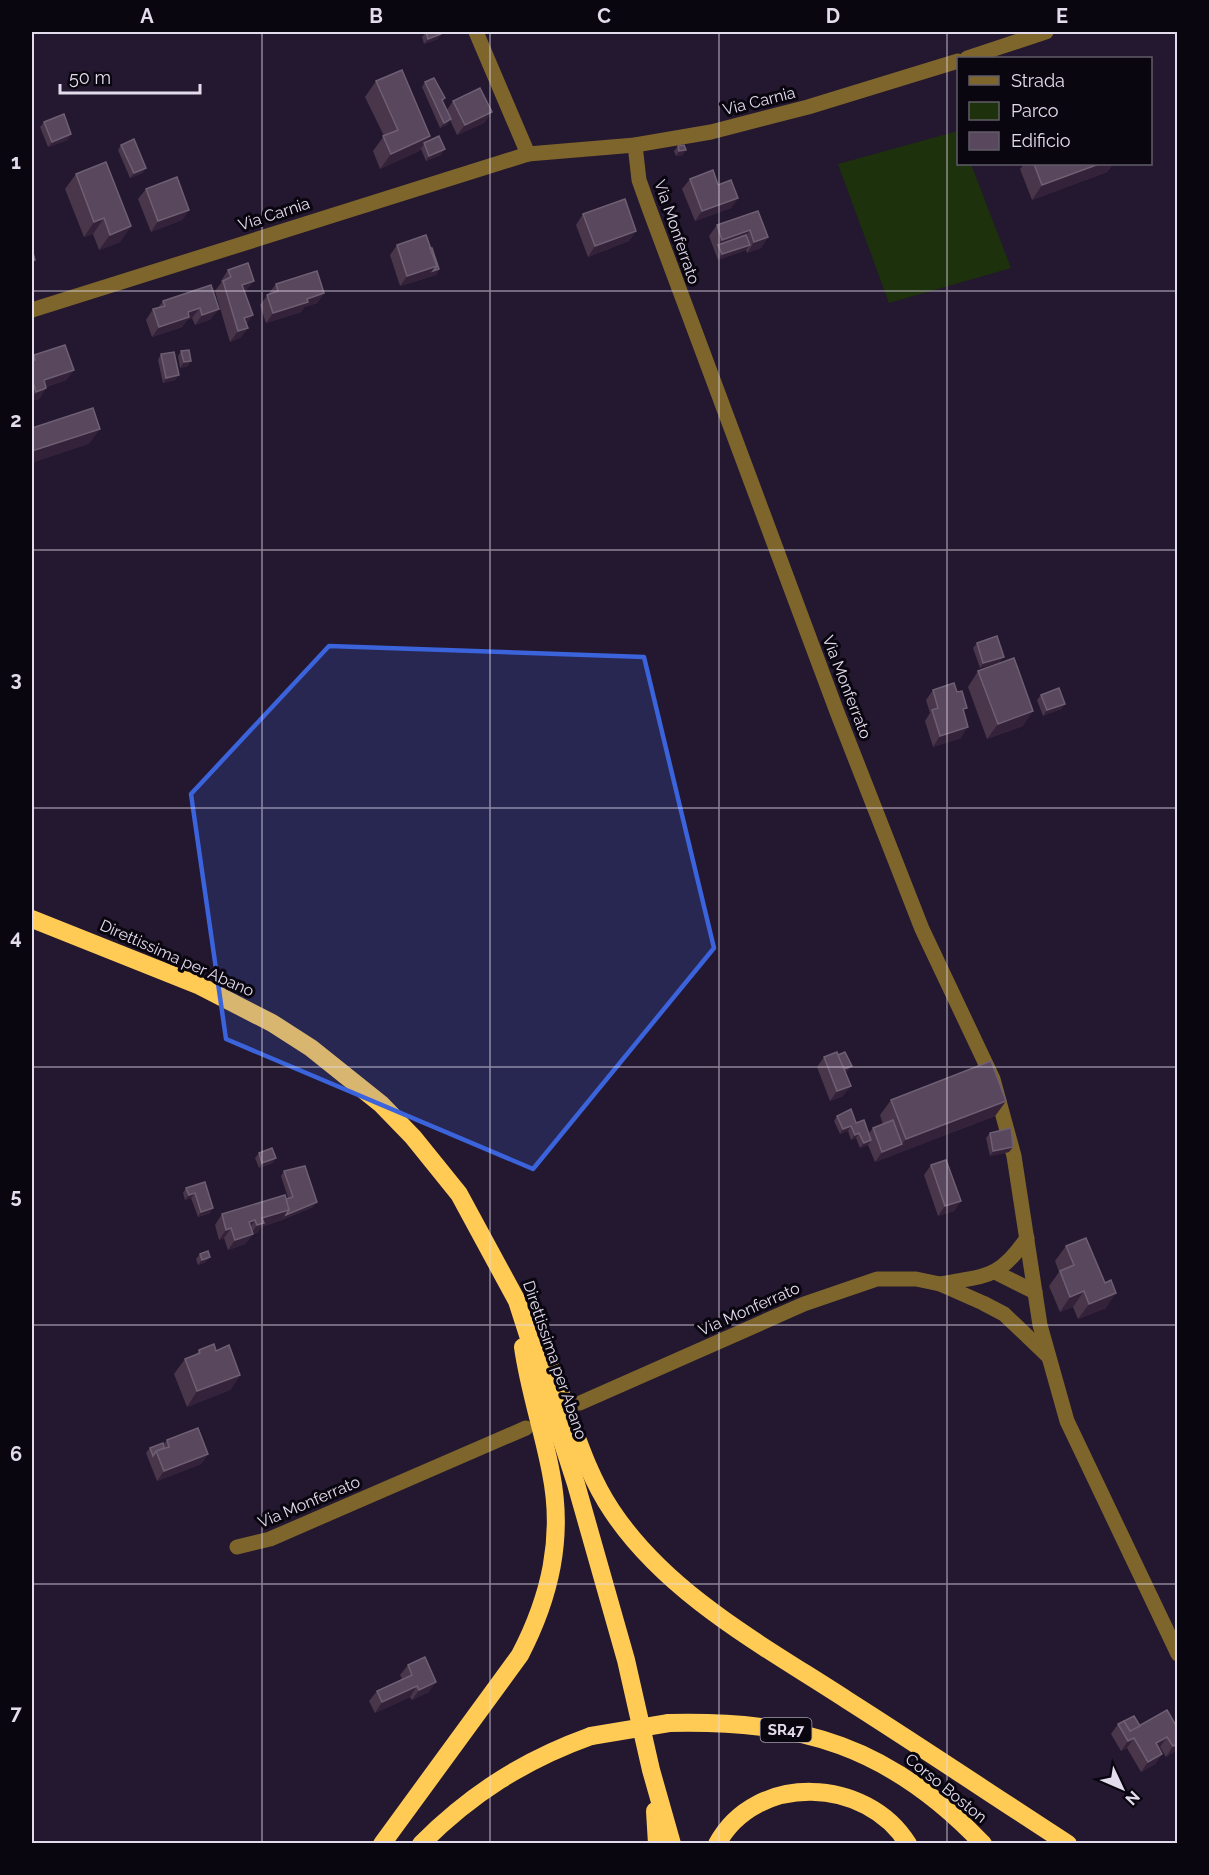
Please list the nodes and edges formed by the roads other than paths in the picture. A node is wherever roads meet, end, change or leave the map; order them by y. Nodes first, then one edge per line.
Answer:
1 (476, 32) edge
2 (1046, 32) edge
3 (970, 57) edge
4 (957, 61) edge
5 (635, 145) junction
6 (528, 154) junction
7 (32, 310) edge
8 (32, 919) edge
9 (1027, 1239) junction
10 (997, 1273) junction
11 (940, 1284) junction
12 (1036, 1299) junction
13 (517, 1300) junction
14 (1004, 1314) junction
15 (1048, 1356) junction
16 (580, 1403) dead end
17 (526, 1428) dead end
18 (237, 1547) dead end
19 (1178, 1654) edge
20 (651, 1770) junction
21 (382, 1844) edge
22 (421, 1844) edge
23 (657, 1844) edge
24 (672, 1844) edge
25 (717, 1844) edge
26 (908, 1844) edge
27 (983, 1844) edge
28 (1068, 1844) edge

1 - 6 street
2 - 3 street
4 - 5 street, Via Carnia
5 - 6 street, Via Carnia
5 - 9 street, Via Monferrato
6 - 7 street, Via Carnia
8 - 13 highway, Direttissima per Abano
9 - 10 street
9 - 12 street, Via Monferrato
10 - 11 street, Via Monferrato
10 - 12 street
11 - 14 street, Via Monferrato
11 - 16 street, Via Monferrato
12 - 14 street
12 - 15 street, Via Monferrato
13 - 20 highway, Direttissima per Abano
13 - 21 highway
13 - 28 highway
14 - 15 street, Via Monferrato
15 - 19 street, Via Monferrato
17 - 18 street, Via Monferrato
20 - 23 highway, Direttissima per Abano
20 - 24 highway, Direttissima per Abano
22 - 27 highway, Corso Boston / SR47, bridge
25 - 26 highway

